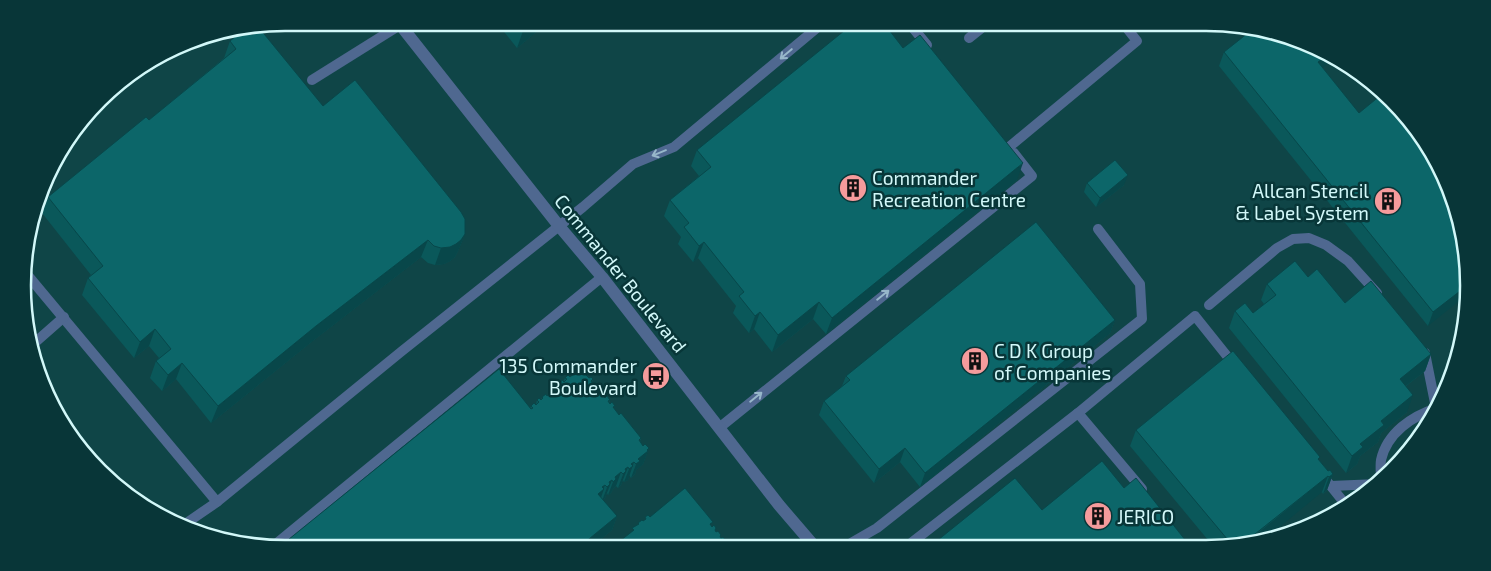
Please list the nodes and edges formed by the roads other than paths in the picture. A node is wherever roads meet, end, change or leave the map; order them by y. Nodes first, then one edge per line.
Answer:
1 (388, 31) edge
2 (405, 31) edge
3 (813, 31) edge
4 (915, 31) edge
5 (978, 31) edge
6 (1129, 31) edge
7 (969, 38) dead end
8 (932, 52) edge
9 (312, 80) dead end
10 (559, 226) junction
11 (1098, 229) dead end
12 (602, 277) junction
13 (31, 278) edge
14 (1386, 304) edge
15 (1209, 305) dead end
16 (64, 316) junction
17 (37, 340) edge
18 (1420, 344) edge
19 (1244, 378) edge
20 (1434, 397) edge
21 (1427, 412) edge
22 (1078, 413) junction
23 (718, 428) junction
24 (1381, 469) edge
25 (1319, 471) edge
26 (1363, 485) edge
27 (1331, 486) junction
28 (1146, 495) edge
29 (1342, 500) edge
30 (217, 502) junction
31 (190, 521) edge
32 (281, 540) edge
33 (809, 540) edge
34 (857, 540) edge
35 (915, 540) edge

1 - 9 lane
2 - 10 street, Commander Boulevard
3 -> 10 lane
4 - 8 lane
5 - 7 lane
23 -> 6 lane
10 - 12 street, Commander Boulevard
10 - 30 lane
11 - 34 lane
12 - 23 street, Commander Boulevard
12 - 32 lane
13 - 16 lane
14 - 15 lane
16 - 17 lane
16 - 30 lane
18 - 20 lane
19 - 22 lane
21 - 24 lane
22 - 28 lane
22 - 35 lane
23 - 33 street, Commander Boulevard
25 - 27 lane
26 - 27 lane
27 - 29 lane
30 - 31 lane

